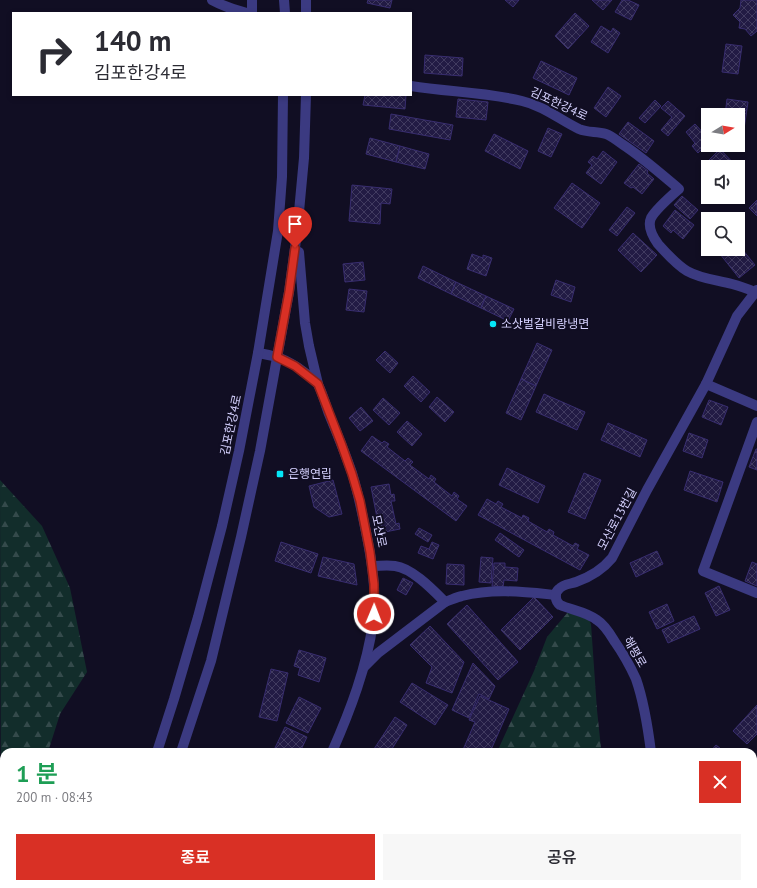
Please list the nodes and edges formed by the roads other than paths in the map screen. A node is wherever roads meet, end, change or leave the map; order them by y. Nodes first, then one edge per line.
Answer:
1 (212, 0) edge
2 (252, 0) edge
3 (284, 0) edge
4 (306, 0) edge
5 (243, 12) edge
6 (252, 12) edge
7 (285, 12) edge
8 (306, 12) edge
9 (412, 86) edge
10 (283, 96) edge
11 (306, 96) edge
12 (679, 189) joint
13 (297, 233) junction
14 (756, 291) edge
15 (258, 353) junction
16 (277, 357) junction
17 (318, 384) junction
18 (706, 384) junction
19 (757, 406) edge
20 (757, 422) edge
21 (372, 566) junction
22 (757, 593) edge
23 (556, 596) junction
24 (445, 602) junction
25 (364, 667) junction
26 (159, 748) edge
27 (182, 748) edge
28 (334, 748) edge
29 (651, 748) edge

1 - 5 street
2 - 6 street
3 - 7 street
4 - 8 street
9 - 12 street, 김포한강4로
10 - 15 street, 김포한강4로
11 - 13 street
12 - 14 street, 모산로13번길
13 - 16 street
13 - 17 street, 모산로
14 - 18 street, 모산로13번길
15 - 16 street
15 - 26 street, 김포한강4로
16 - 17 street
16 - 27 street
17 - 21 street, 모산로
18 - 19 street
18 - 23 street, 모산로13번길
20 - 22 street
21 - 24 street
21 - 25 street, 모산로
23 - 24 street
23 - 29 street, 해평로
24 - 25 street
25 - 28 street, 모산로

